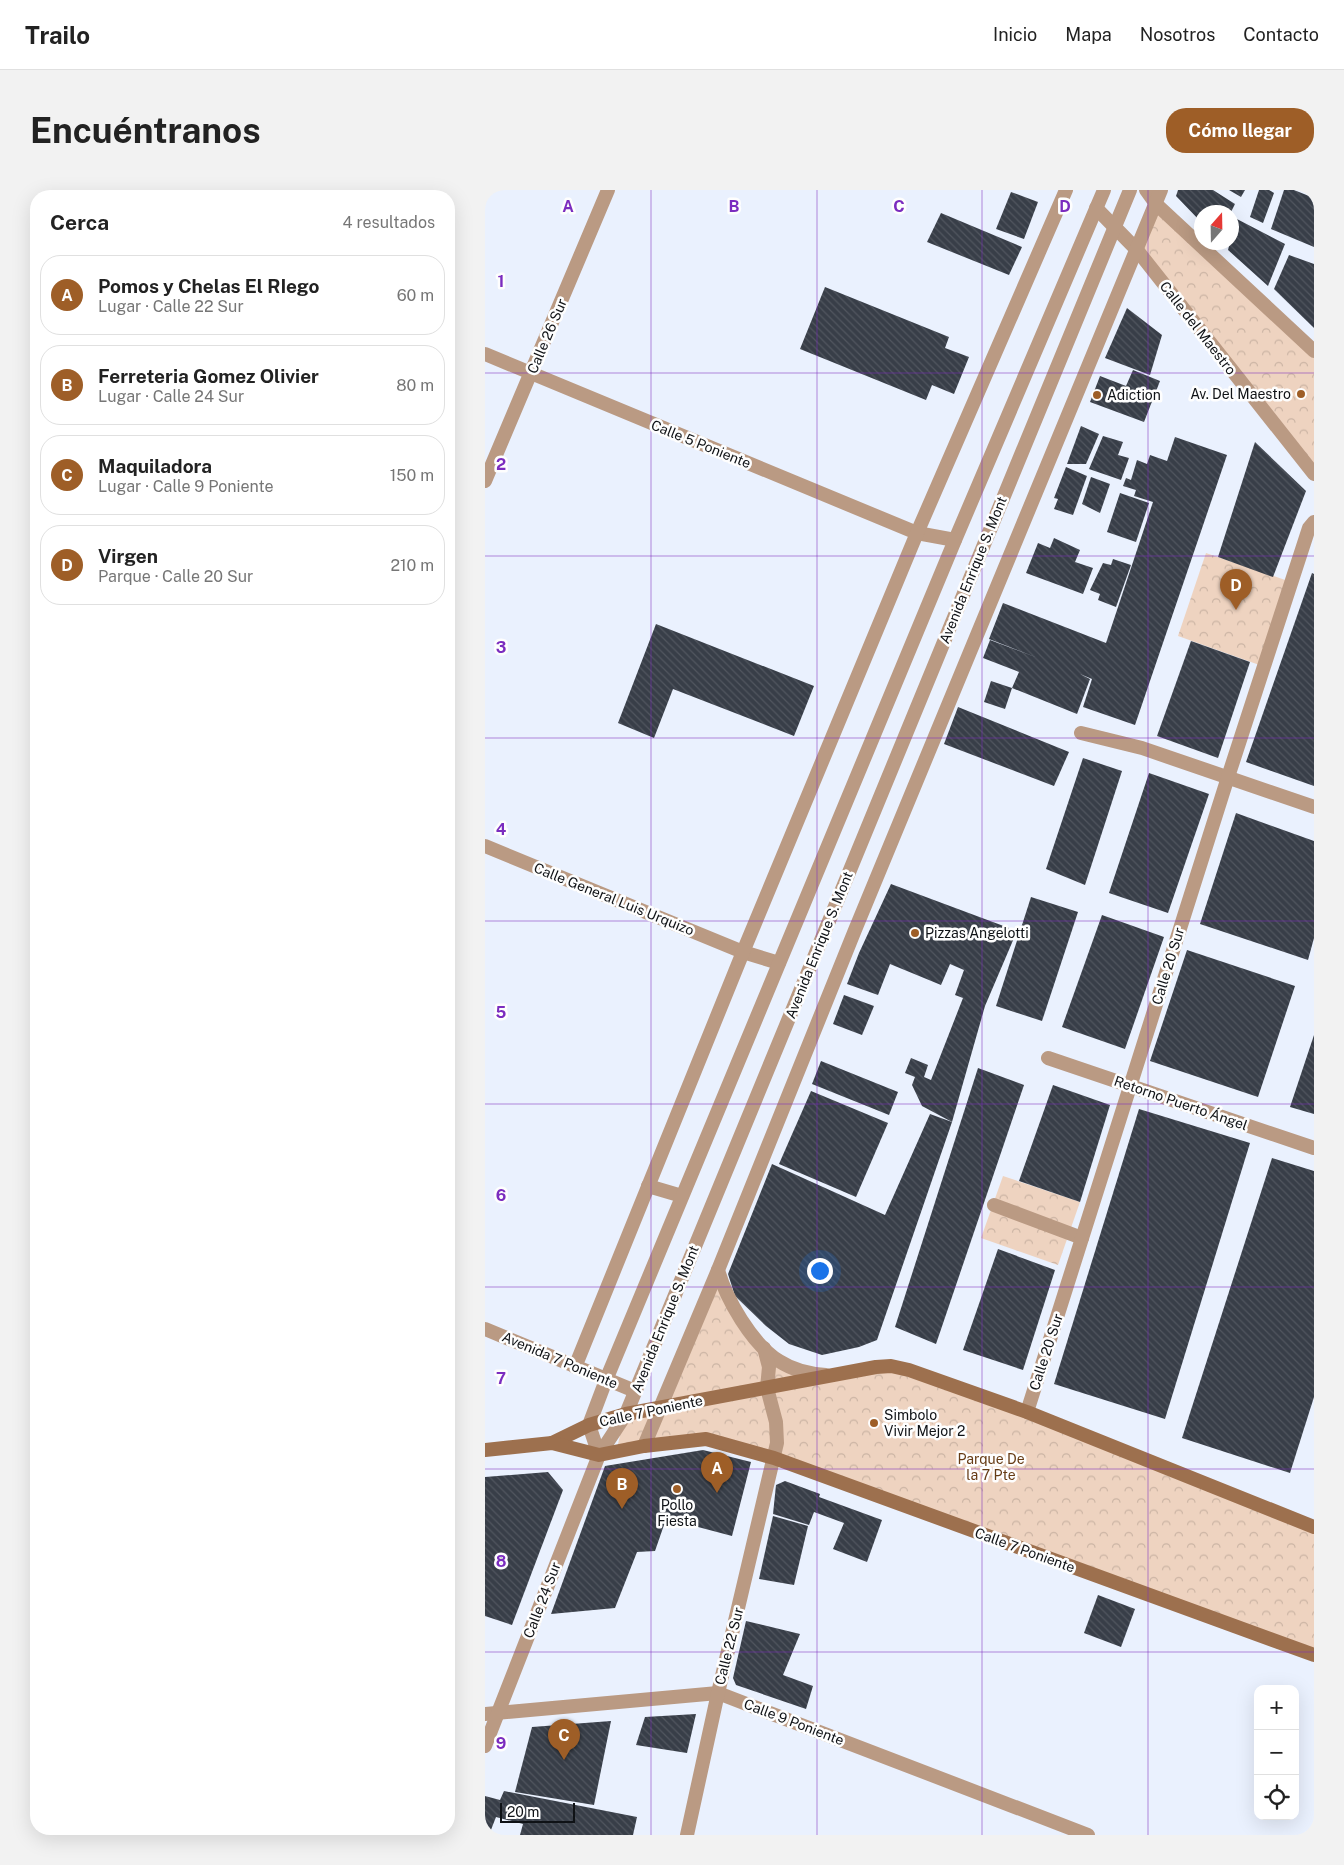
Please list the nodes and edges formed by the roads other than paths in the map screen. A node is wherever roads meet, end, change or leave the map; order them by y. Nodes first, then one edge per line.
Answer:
1 (607, 190) edge
2 (1066, 190) edge
3 (1104, 190) edge
4 (1130, 190) edge
5 (1146, 190) edge
6 (1161, 190) edge
7 (1156, 204) junction
8 (1096, 208) junction
9 (1115, 226) junction
10 (1137, 250) junction
11 (1314, 351) edge
12 (485, 354) edge
13 (531, 374) junction
14 (1314, 474) edge
15 (485, 481) edge
16 (1314, 522) edge
17 (917, 533) junction
18 (955, 540) junction
19 (1081, 733) dead end
20 (1228, 777) junction
21 (1314, 807) edge
22 (485, 846) edge
23 (743, 952) junction
24 (779, 962) junction
25 (1048, 1058) dead end
26 (1131, 1086) junction
27 (1314, 1148) edge
28 (648, 1186) junction
29 (682, 1196) junction
30 (993, 1205) dead end
31 (1082, 1238) junction
32 (718, 1270) junction
33 (485, 1329) edge
34 (764, 1348) junction
35 (575, 1367) junction
36 (839, 1375) junction
37 (606, 1380) junction
38 (767, 1388) junction
39 (635, 1391) junction
40 (659, 1407) junction
41 (1027, 1412) junction
42 (626, 1414) junction
43 (589, 1425) junction
44 (552, 1443) junction
45 (644, 1446) junction
46 (485, 1450) edge
47 (599, 1455) junction
48 (774, 1458) junction
49 (1314, 1527) edge
50 (1314, 1655) edge
51 (718, 1693) junction
52 (491, 1713) edge
53 (485, 1746) edge
54 (687, 1835) edge
55 (1088, 1835) edge

1 - 13 street, Calle 26 Sur
2 - 17 street
3 - 8 street, Avenida Enrique S. Mont
4 - 9 street, Avenida Enrique S. Mont
5 - 7 street
6 - 7 street
7 - 10 street
7 - 11 street
8 - 9 street, Calle del Maestro
8 - 18 street, Avenida Enrique S. Mont
9 - 10 street, Calle del Maestro
9 - 39 street, Avenida Enrique S. Mont
10 - 14 street, Calle del Maestro
10 - 32 street
12 - 13 street, Calle 5 Poniente
13 - 15 street, Calle 26 Sur
13 - 17 street, Calle 5 Poniente
16 - 20 street, Calle 20 Sur
17 - 18 street, Calle 5 Poniente
17 - 23 street
18 - 24 street, Avenida Enrique S. Mont
19 - 20 street
20 - 21 street
20 - 26 street, Calle 20 Sur
22 - 23 street, Calle General Luis Urquizo
23 - 24 street, Calle General Luis Urquizo
23 - 28 street
24 - 29 street, Avenida Enrique S. Mont
25 - 26 street, Retorno Puerto Ángel
26 - 27 street, Retorno Puerto Ángel
26 - 31 street, Calle 20 Sur
28 - 29 street
28 - 35 street
29 - 37 street, Avenida Enrique S. Mont
30 - 31 street
31 - 41 street, Calle 20 Sur
32 - 34 street
32 - 40 street
33 - 35 street, Avenida 7 Poniente
34 - 36 street
34 - 38 street, Calle 22 Sur
35 - 37 street, Avenida 7 Poniente
36 - 38 main road, Calle 7 Poniente
36 - 41 main road, Calle 7 Poniente
37 - 39 street, Avenida 7 Poniente
37 - 43 street, Avenida Enrique S. Mont
38 - 40 main road, Calle 7 Poniente
38 - 48 street, Calle 22 Sur
39 - 42 street, Avenida Enrique S. Mont
40 - 42 main road, Calle 7 Poniente
40 - 45 street
41 - 49 main road, Calle 7 Poniente
42 - 43 main road, Calle 7 Poniente
42 - 47 street, Avenida Enrique S. Mont
43 - 44 main road, Calle 7 Poniente
43 - 47 street
44 - 46 main road
44 - 47 main road, Calle 7 Poniente
45 - 47 main road, Calle 7 Poniente
45 - 48 main road, Calle 7 Poniente
47 - 52 street, Calle 24 Sur
48 - 50 main road, Calle 7 Poniente
48 - 51 street, Calle 22 Sur
51 - 52 street, Calle 9 Poniente
51 - 54 street, Calle 22 Sur
51 - 55 street, Calle 9 Poniente
52 - 53 street, Calle 24 Sur

